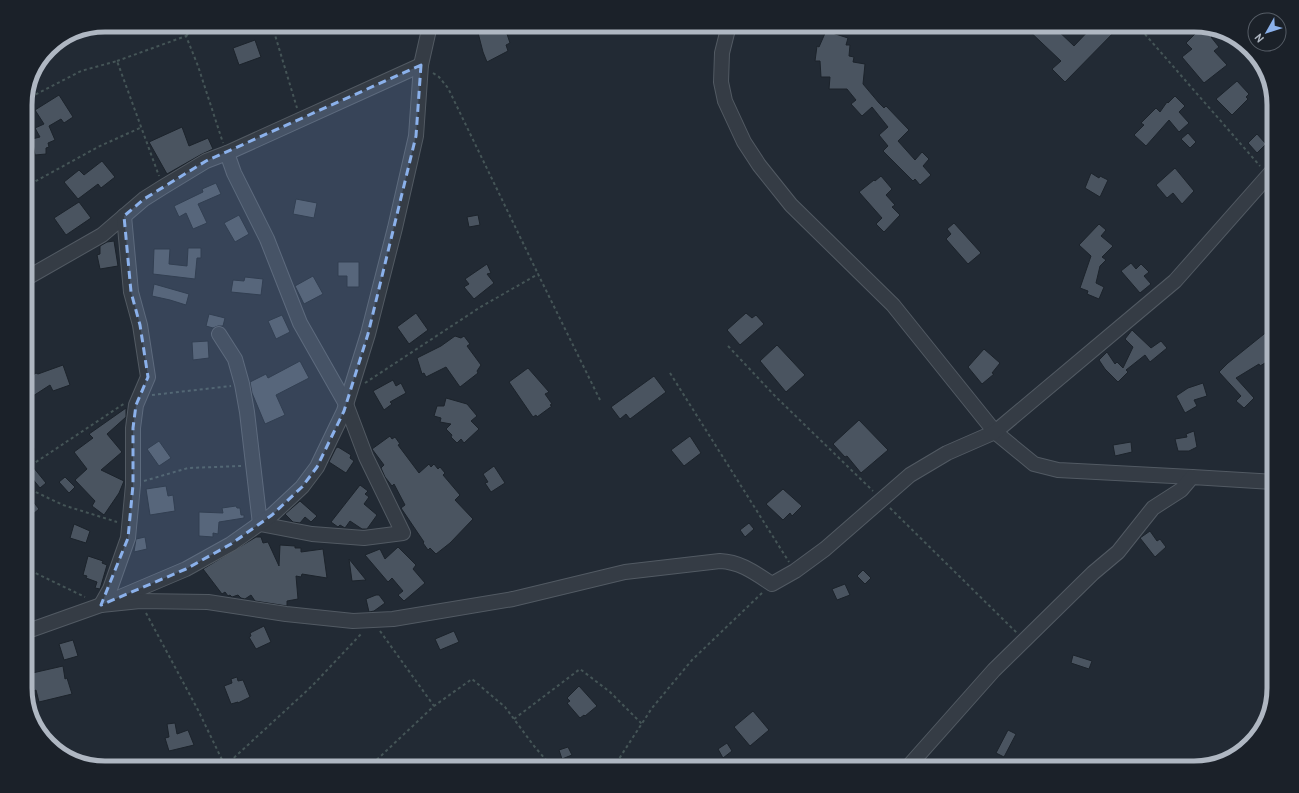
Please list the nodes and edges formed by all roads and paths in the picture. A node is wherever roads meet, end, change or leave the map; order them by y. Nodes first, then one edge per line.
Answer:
1 (190, 32) edge
2 (274, 32) edge
3 (428, 32) edge
4 (727, 32) edge
5 (1143, 32) edge
6 (186, 36) junction
7 (117, 61) junction
8 (421, 65) junction
9 (33, 96) edge
10 (301, 119) junction
11 (142, 127) junction
12 (226, 154) junction
13 (1267, 169) edge
14 (1267, 175) edge
15 (32, 183) edge
16 (163, 187) junction
17 (124, 216) junction
18 (538, 274) junction
19 (32, 275) edge
20 (219, 334) dead end
21 (728, 346) dead end
22 (670, 373) dead end
23 (348, 399) junction
24 (601, 402) dead end
25 (995, 432) junction
26 (253, 466) junction
27 (1192, 477) junction
28 (1267, 482) edge
29 (133, 485) junction
30 (32, 490) edge
31 (882, 500) junction
32 (260, 524) junction
33 (129, 526) junction
34 (32, 571) edge
35 (795, 571) junction
36 (772, 584) junction
37 (140, 601) junction
38 (101, 605) junction
39 (373, 621) junction
40 (32, 630) edge
41 (1025, 640) junction
42 (434, 706) junction
43 (514, 719) junction
44 (642, 724) junction
45 (222, 761) edge
46 (231, 761) edge
47 (375, 761) edge
48 (547, 761) edge
49 (618, 761) edge
50 (913, 761) edge

1 - 6 path
2 - 10 path
3 - 8 street
4 - 25 street
5 - 13 path
6 - 7 path
6 - 12 path
7 - 9 path
7 - 11 path
8 - 10 street
8 - 18 path
8 - 23 street
10 - 12 street
11 - 15 path
11 - 16 path
12 - 16 street
12 - 23 street
14 - 25 street
16 - 17 street
17 - 19 street
17 - 29 street
18 - 23 path
18 - 24 path
20 - 26 street
21 - 31 path
22 - 35 path
23 - 32 street
23 - 32 street
25 - 27 street
25 - 31 street
26 - 29 path
26 - 32 street
27 - 28 street
27 - 41 street
29 - 33 street
30 - 33 path
31 - 35 street
31 - 41 path
32 - 38 street
33 - 38 street
34 - 38 path
35 - 36 street
36 - 39 street
36 - 44 path
37 - 38 street
37 - 39 street
37 - 45 path
38 - 40 street
39 - 42 path
39 - 46 path
41 - 50 street
42 - 43 path
42 - 47 path
43 - 44 path
43 - 48 path
44 - 49 path

